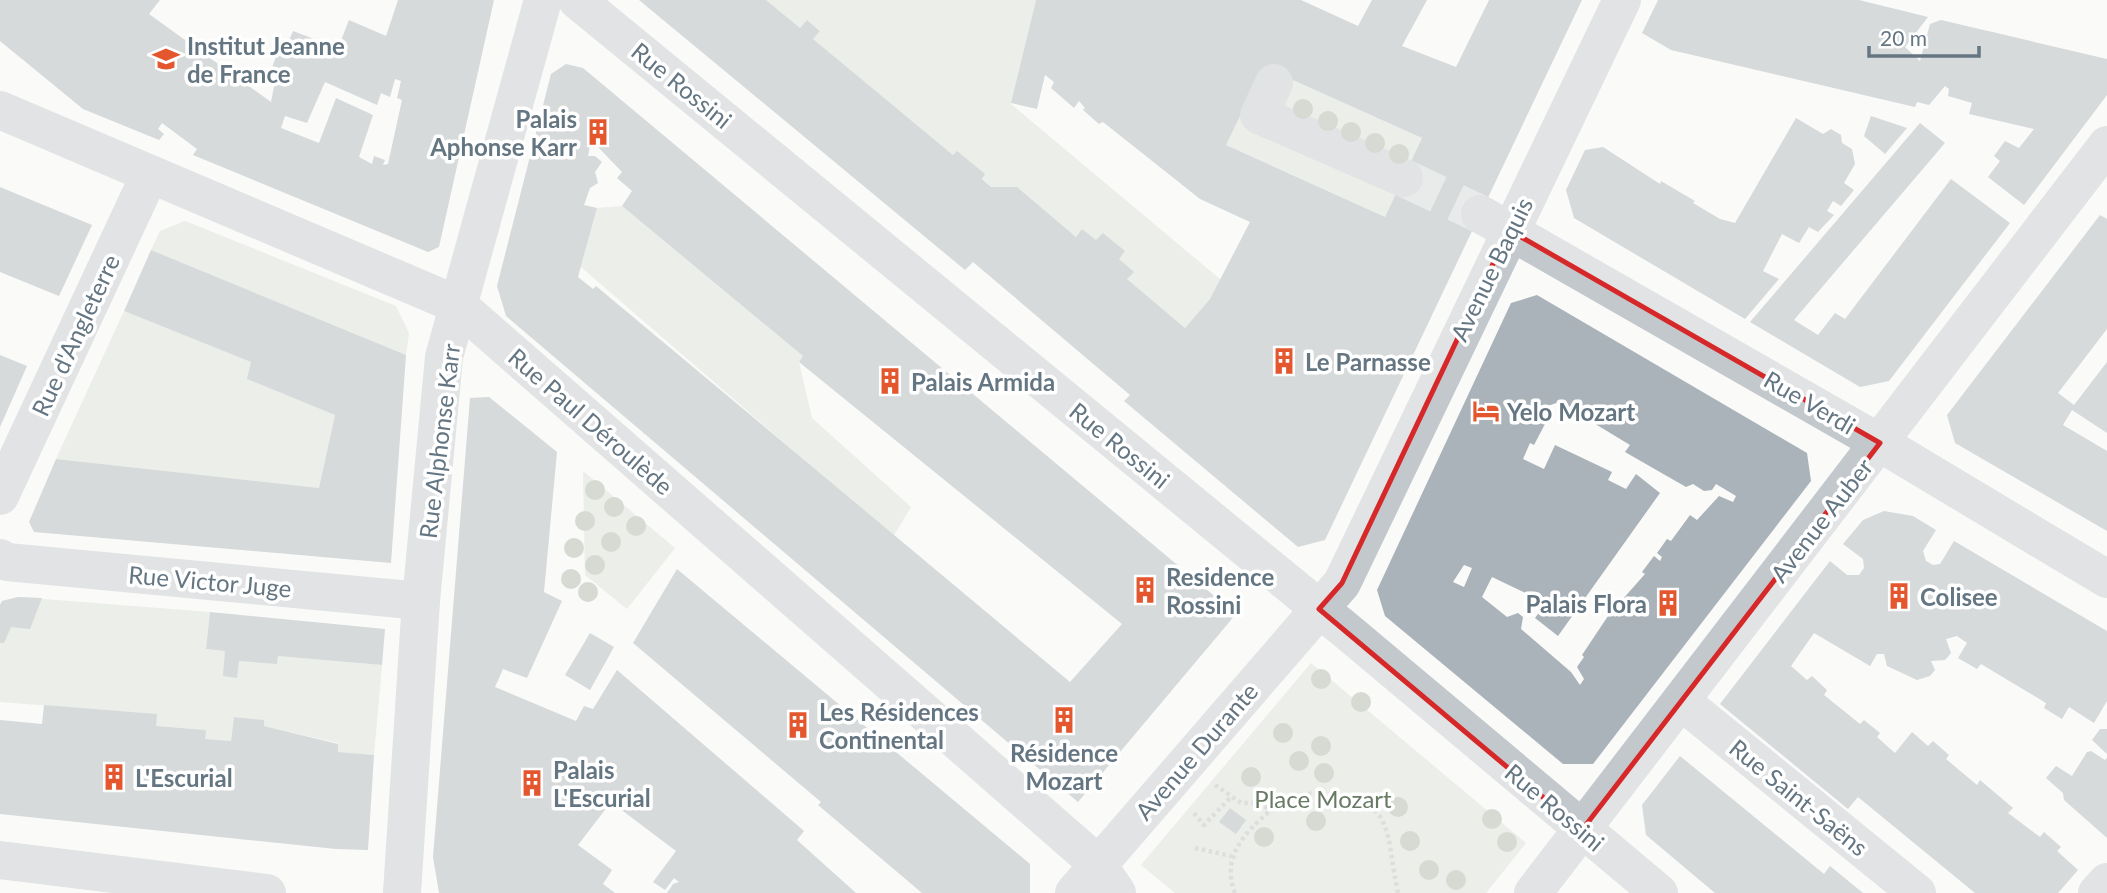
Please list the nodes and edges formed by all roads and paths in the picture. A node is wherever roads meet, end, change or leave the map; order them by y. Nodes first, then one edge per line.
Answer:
1 (543, 0) edge
2 (577, 0) edge
3 (1622, 0) edge
4 (1274, 83) dead end
5 (0, 110) edge
6 (2107, 145) edge
7 (150, 174) junction
8 (1404, 178) tunnel mouth
9 (1495, 222) junction
10 (458, 305) junction
11 (1880, 443) junction
12 (0, 496) edge
13 (0, 558) edge
14 (2107, 579) edge
15 (421, 601) junction
16 (1319, 609) junction
17 (1681, 701) junction
18 (1207, 794) dead end
19 (1231, 797) junction
20 (1200, 804) dead end
21 (1271, 810) junction
22 (1582, 830) junction
23 (1195, 848) dead end
24 (1231, 856) junction
25 (0, 860) edge
26 (2107, 882) edge
27 (1096, 884) edge
28 (267, 893) edge
29 (402, 893) edge
30 (1235, 893) edge
31 (1398, 893) edge
32 (1533, 893) edge
33 (1659, 893) edge
34 (1917, 893) edge
35 (2097, 893) edge

1 - 10 street, Rue Alphonse Karr
2 - 16 street, Rue Rossini
3 - 9 street, Avenue Baquis
4 - 8 street
5 - 7 street, Rue Paul Déroulède
6 - 11 street, Avenue Auber
7 - 10 street, Rue Paul Déroulède
7 - 12 street, Rue d'Angleterre
9 - 11 street, Rue Verdi
9 - 16 street, Avenue Baquis
10 - 15 street, Rue Alphonse Karr
10 - 27 street, Rue Paul Déroulède
11 - 14 street, Rue Verdi
11 - 17 street, Avenue Auber
13 - 15 street, Rue Victor Juge
15 - 29 street, Rue Alphonse Karr
16 - 22 street, Rue Rossini
16 - 27 street, Avenue Durante
17 - 22 street, Avenue Auber
17 - 34 street, Rue Saint-Saëns
18 - 19 path
19 - 20 path
19 - 21 path
21 - 24 path
21 - 31 path
22 - 32 street, Avenue Auber
22 - 33 street, Rue Rossini
23 - 24 path
24 - 30 path
25 - 28 street
26 - 35 street

